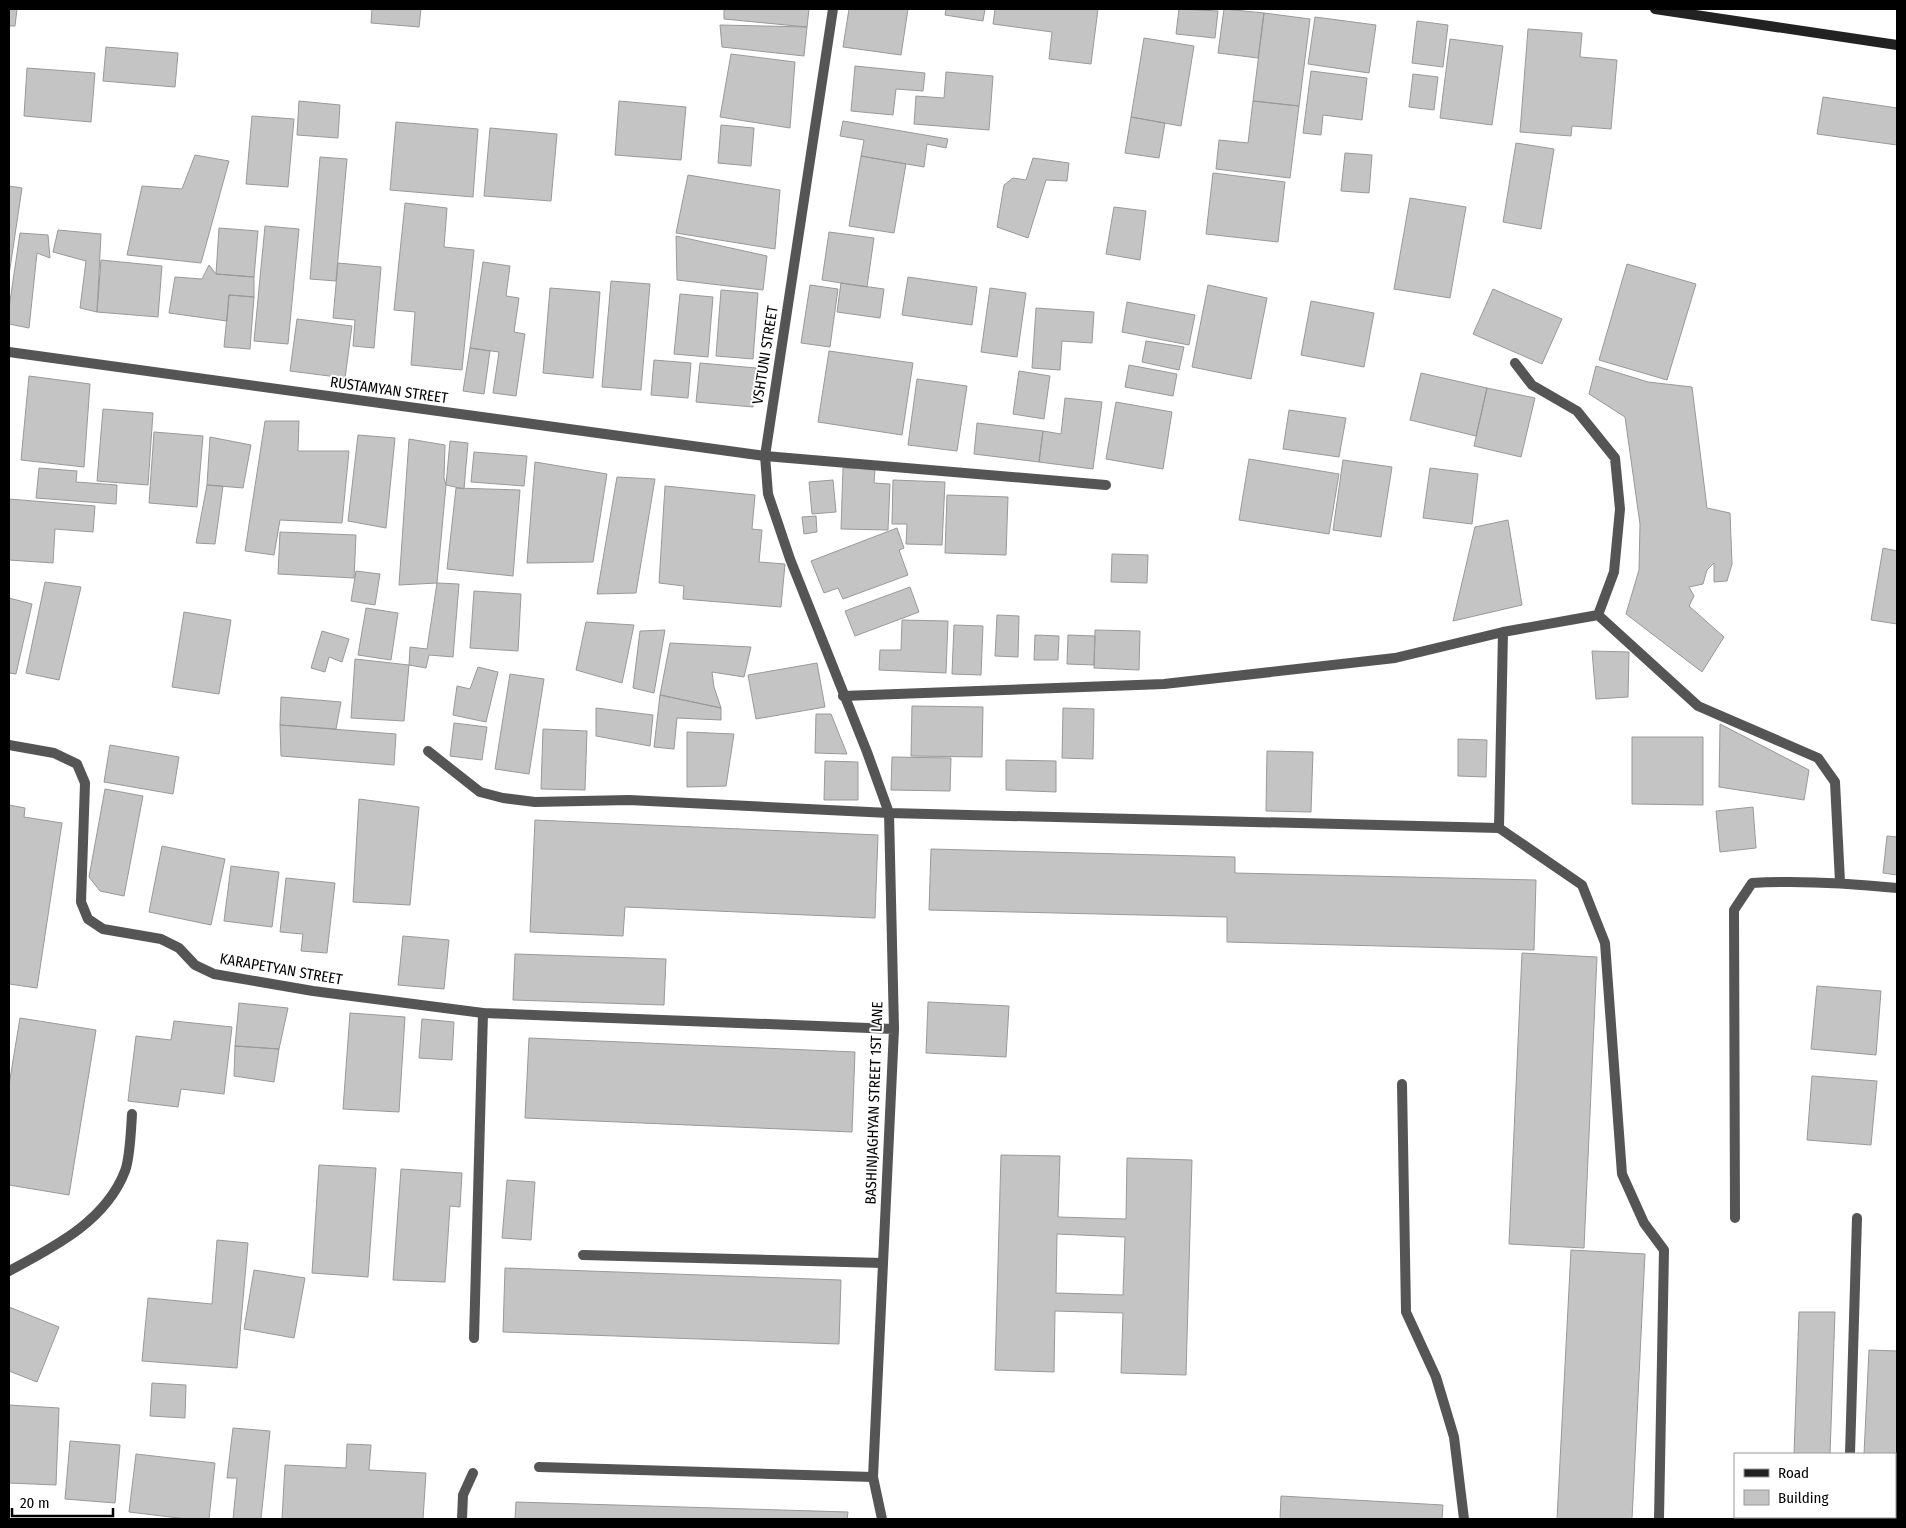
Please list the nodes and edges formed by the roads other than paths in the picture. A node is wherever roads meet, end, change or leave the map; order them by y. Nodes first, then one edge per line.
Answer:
1 (833, 9) edge
2 (1655, 9) edge
3 (1897, 45) edge
4 (9, 352) edge
5 (1516, 363) dead end
6 (765, 456) junction
7 (1106, 484) dead end
8 (1598, 615) junction
9 (1504, 632) junction
10 (843, 696) junction
11 (9, 745) edge
12 (428, 751) dead end
13 (889, 813) junction
14 (1499, 828) junction
15 (1840, 882) junction
16 (1897, 888) edge
17 (478, 1012) junction
18 (894, 1029) junction
19 (1402, 1084) dead end
20 (132, 1114) dead end
21 (1735, 1218) dead end
22 (1857, 1218) dead end
23 (583, 1255) dead end
24 (882, 1263) junction
25 (9, 1271) edge
26 (474, 1338) dead end
27 (1850, 1453) edge
28 (539, 1466) dead end
29 (473, 1473) dead end
30 (873, 1477) junction
31 (462, 1519) edge
32 (882, 1519) edge
33 (1464, 1519) edge
34 (1659, 1519) edge

1 - 6 street, VSHTUNI STREET
2 - 3 main road
4 - 6 street, RUSTAMYAN STREET
5 - 8 street
6 - 7 street, RUSTAMYAN STREET
6 - 10 street, VSHTUNI STREET
8 - 9 street
8 - 15 street
9 - 10 street
9 - 14 street
10 - 13 street, BASHINJAGHYAN STREET 1ST LANE
11 - 17 street, KARAPETYAN STREET
12 - 13 street
13 - 14 street
13 - 18 street, BASHINJAGHYAN STREET 1ST LANE
14 - 34 street
15 - 16 street
15 - 21 street
17 - 18 street, KARAPETYAN STREET
17 - 26 street
18 - 24 street, BASHINJAGHYAN STREET 1ST LANE
19 - 33 street
20 - 25 street
22 - 27 street
23 - 24 street
24 - 30 street, BASHINJAGHYAN STREET 1ST LANE
28 - 30 street
29 - 31 street
30 - 32 street, BASHINJAGHYAN STREET 1ST LANE

